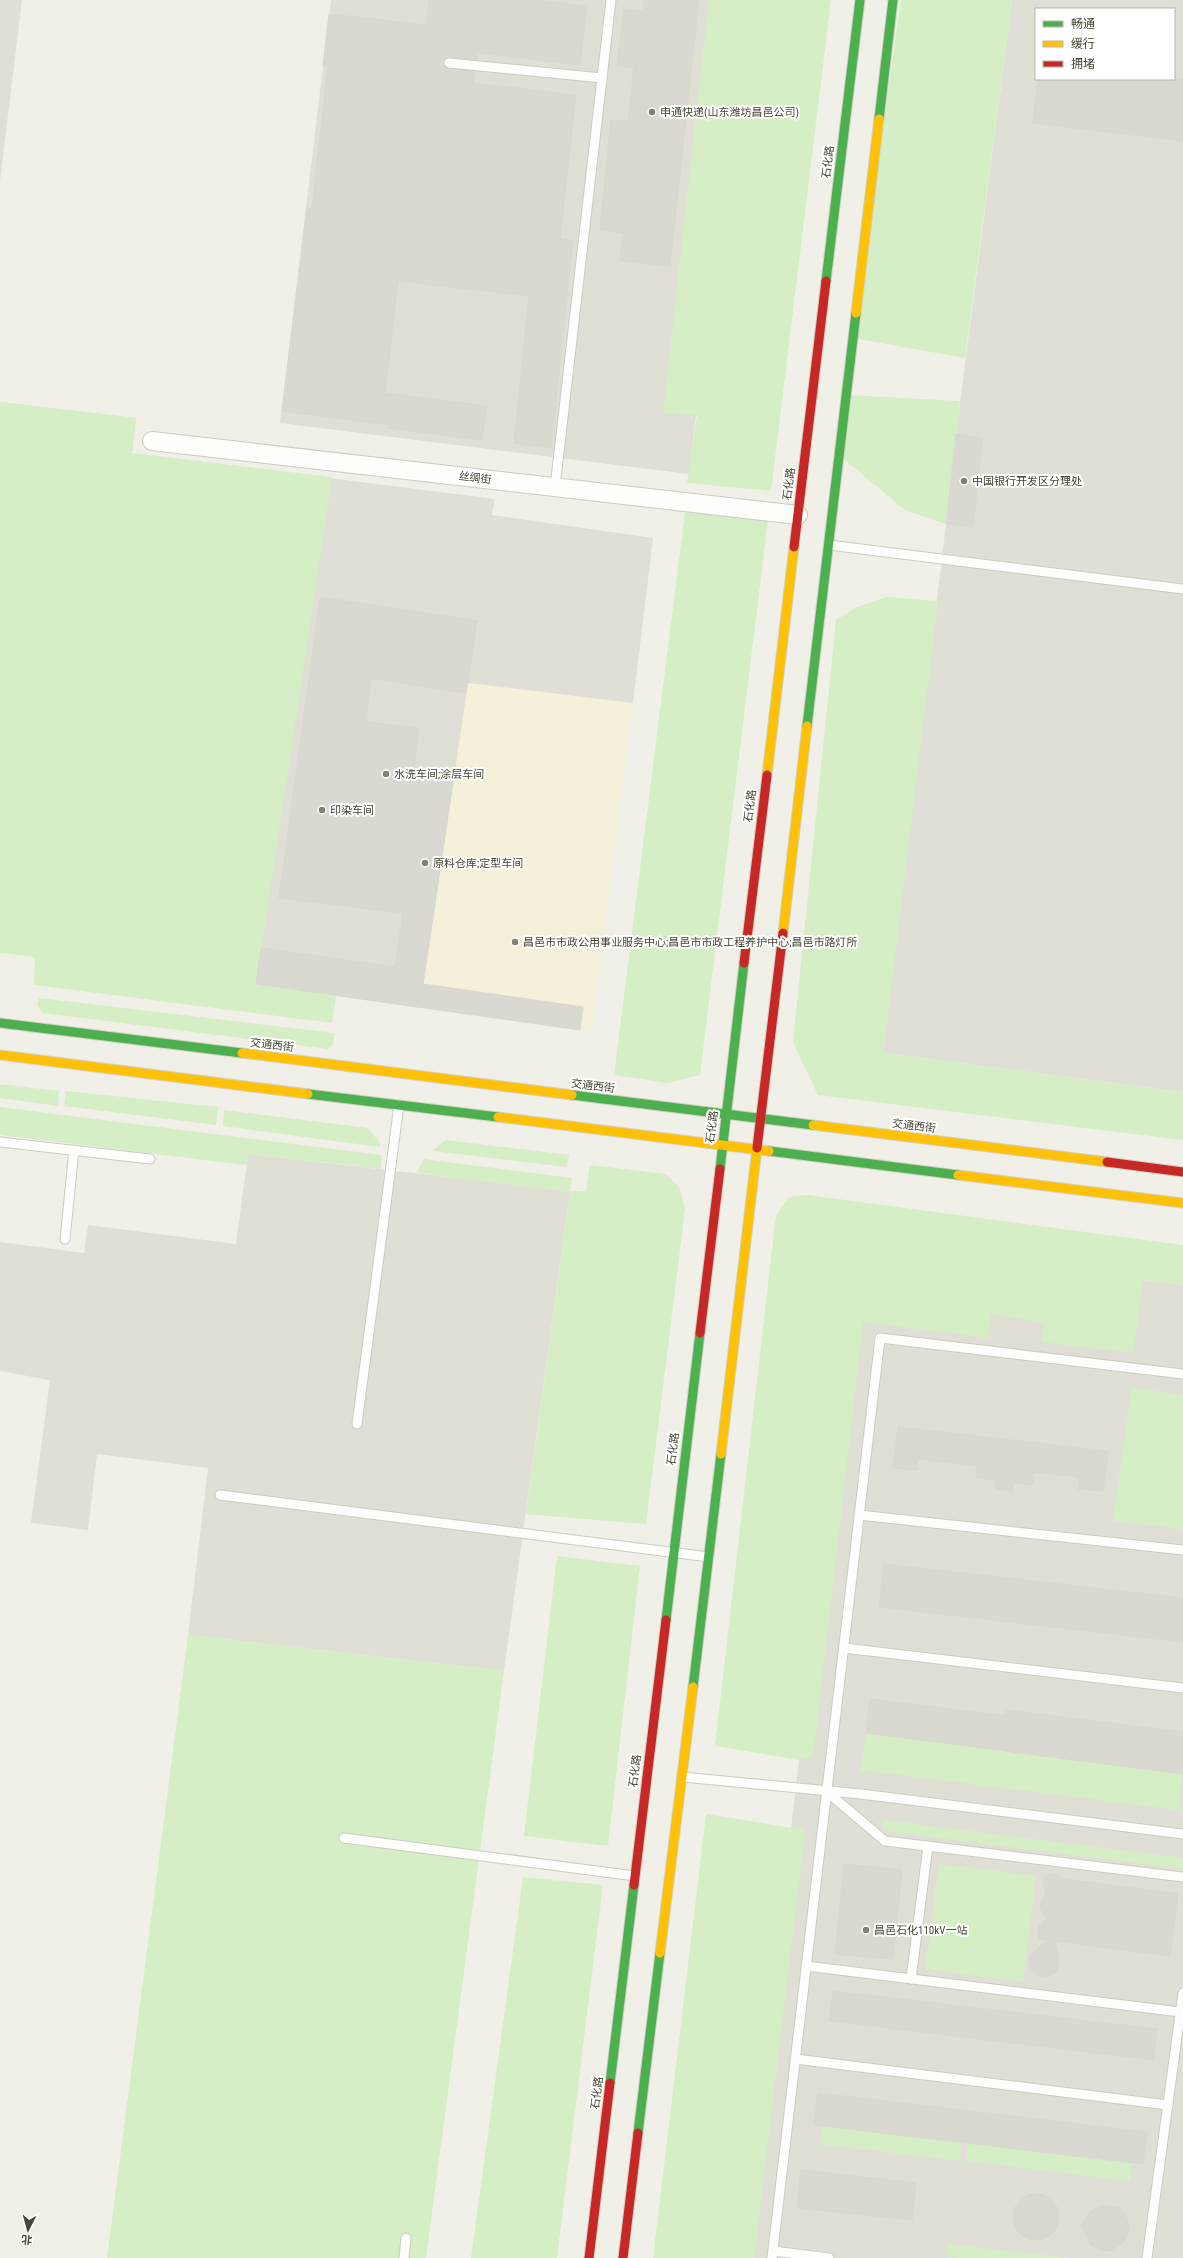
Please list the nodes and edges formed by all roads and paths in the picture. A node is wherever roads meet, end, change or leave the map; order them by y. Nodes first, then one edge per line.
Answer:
1 (611, 0) edge
2 (860, 0) edge
3 (893, 0) edge
4 (450, 63) dead end
5 (602, 78) junction
6 (152, 441) dead end
7 (555, 487) junction
8 (798, 515) junction
9 (829, 545) junction
10 (1183, 589) edge
11 (0, 1023) edge
12 (0, 1055) edge
13 (399, 1105) junction
14 (725, 1114) junction
15 (761, 1119) junction
16 (0, 1142) edge
17 (722, 1145) junction
18 (757, 1148) junction
19 (74, 1150) junction
20 (150, 1159) dead end
21 (1183, 1172) edge
22 (1183, 1203) edge
23 (65, 1239) dead end
24 (1183, 1374) edge
25 (357, 1424) dead end
26 (220, 1495) dead end
27 (859, 1515) junction
28 (1183, 1550) edge
29 (673, 1553) junction
30 (709, 1557) junction
31 (844, 1648) junction
32 (1183, 1688) edge
33 (682, 1777) junction
34 (826, 1791) junction
35 (1183, 1834) edge
36 (344, 1838) dead end
37 (928, 1846) junction
38 (635, 1876) junction
39 (1183, 1876) edge
40 (806, 1966) junction
41 (911, 1979) junction
42 (1183, 1993) edge
43 (1180, 2012) junction
44 (795, 2059) junction
45 (1168, 2105) junction
46 (406, 2238) dead end
47 (772, 2255) edge
48 (404, 2258) edge
49 (589, 2258) edge
50 (624, 2258) edge
51 (829, 2258) edge
52 (1147, 2258) edge

1 - 5 lane
2 - 8 main road, 石化路
3 - 9 main road
4 - 5 lane
5 - 7 lane
6 - 7 street, 丝绸街
7 - 8 street, 丝绸街
8 - 14 main road, 石化路
9 - 10 lane
9 - 15 main road
11 - 14 main road, 交通西街
12 - 13 main road
13 - 17 main road
13 - 25 lane
14 - 15 main road, 交通西街
14 - 17 main road, 石化路
15 - 18 main road
15 - 21 main road, 交通西街
16 - 19 lane
17 - 18 main road
17 - 29 main road, 石化路
18 - 22 main road
18 - 30 main road
19 - 20 lane
19 - 23 lane
24 - 27 lane
26 - 29 lane
27 - 28 lane
27 - 31 lane
29 - 30 lane
29 - 38 main road, 石化路
30 - 33 main road
31 - 32 lane
31 - 34 lane
33 - 34 lane
33 - 50 main road
34 - 35 lane
34 - 37 lane
34 - 40 lane
36 - 38 lane
37 - 39 lane
37 - 41 lane
38 - 49 main road, 石化路
40 - 41 lane
40 - 44 lane
41 - 43 lane
42 - 43 lane
43 - 45 lane
44 - 45 lane
44 - 47 lane
45 - 52 lane
46 - 48 lane
47 - 51 lane

